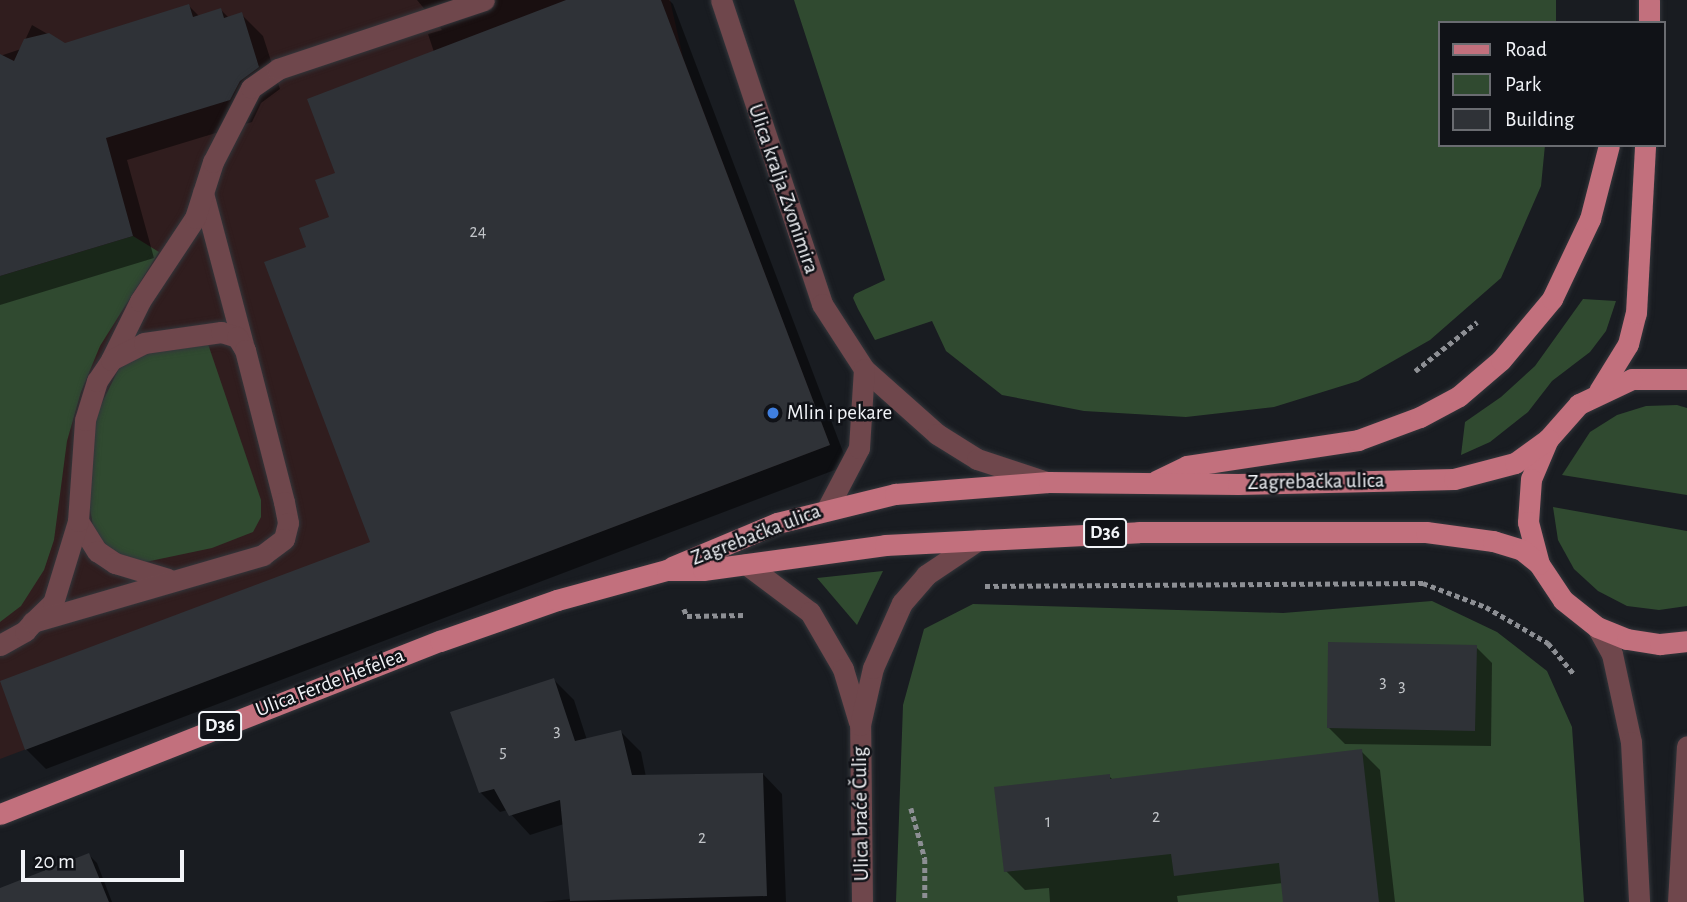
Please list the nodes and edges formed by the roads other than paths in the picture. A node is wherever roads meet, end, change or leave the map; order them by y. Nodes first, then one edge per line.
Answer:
1 (484, 0) edge
2 (721, 0) edge
3 (1649, 0) edge
4 (1649, 21) edge
5 (1608, 147) edge
6 (1645, 147) edge
7 (203, 193) junction
8 (244, 350) junction
9 (111, 360) junction
10 (864, 369) junction
11 (1687, 379) edge
12 (1599, 391) junction
13 (1548, 439) junction
14 (1049, 482) junction
15 (1151, 483) junction
16 (828, 507) junction
17 (78, 521) junction
18 (983, 538) junction
19 (746, 564) junction
20 (1539, 564) junction
21 (667, 570) junction
22 (171, 579) junction
23 (33, 622) junction
24 (1597, 627) junction
25 (1687, 640) edge
26 (0, 645) edge
27 (860, 725) junction
28 (1687, 746) edge
29 (0, 814) edge
30 (862, 902) edge
31 (1639, 902) edge
32 (1678, 902) edge

1 - 7 street
2 - 10 street, Ulica kralja Zvonimira
3 - 4 main road
5 - 15 main road
6 - 12 main road
7 - 8 street
7 - 9 street
8 - 9 street
8 - 22 street
9 - 17 street
10 - 14 street, Ulica kralja Zvonimira
10 - 16 street
11 - 12 main road, D36
12 - 13 main road, D36
13 - 15 main road, Zagrebačka ulica / D36
13 - 20 main road, D36
14 - 15 main road, Zagrebačka ulica / D36
14 - 16 main road, Zagrebačka ulica / D36
16 - 21 main road, Zagrebačka ulica / D36
17 - 22 street
17 - 23 street
18 - 19 main road, Zagrebačka ulica / D36
18 - 20 main road, Zagrebačka ulica / D36
18 - 27 street, Ulica braće Čulig
19 - 21 main road, Zagrebačka ulica / D36
19 - 27 street, Ulica braće Čulig
20 - 24 main road, D36
21 - 29 main road, Ulica Ferde Hefelea / D36
22 - 23 street
23 - 26 street
24 - 25 main road, D36
24 - 31 street
27 - 30 street, Ulica braće Čulig
28 - 32 street

